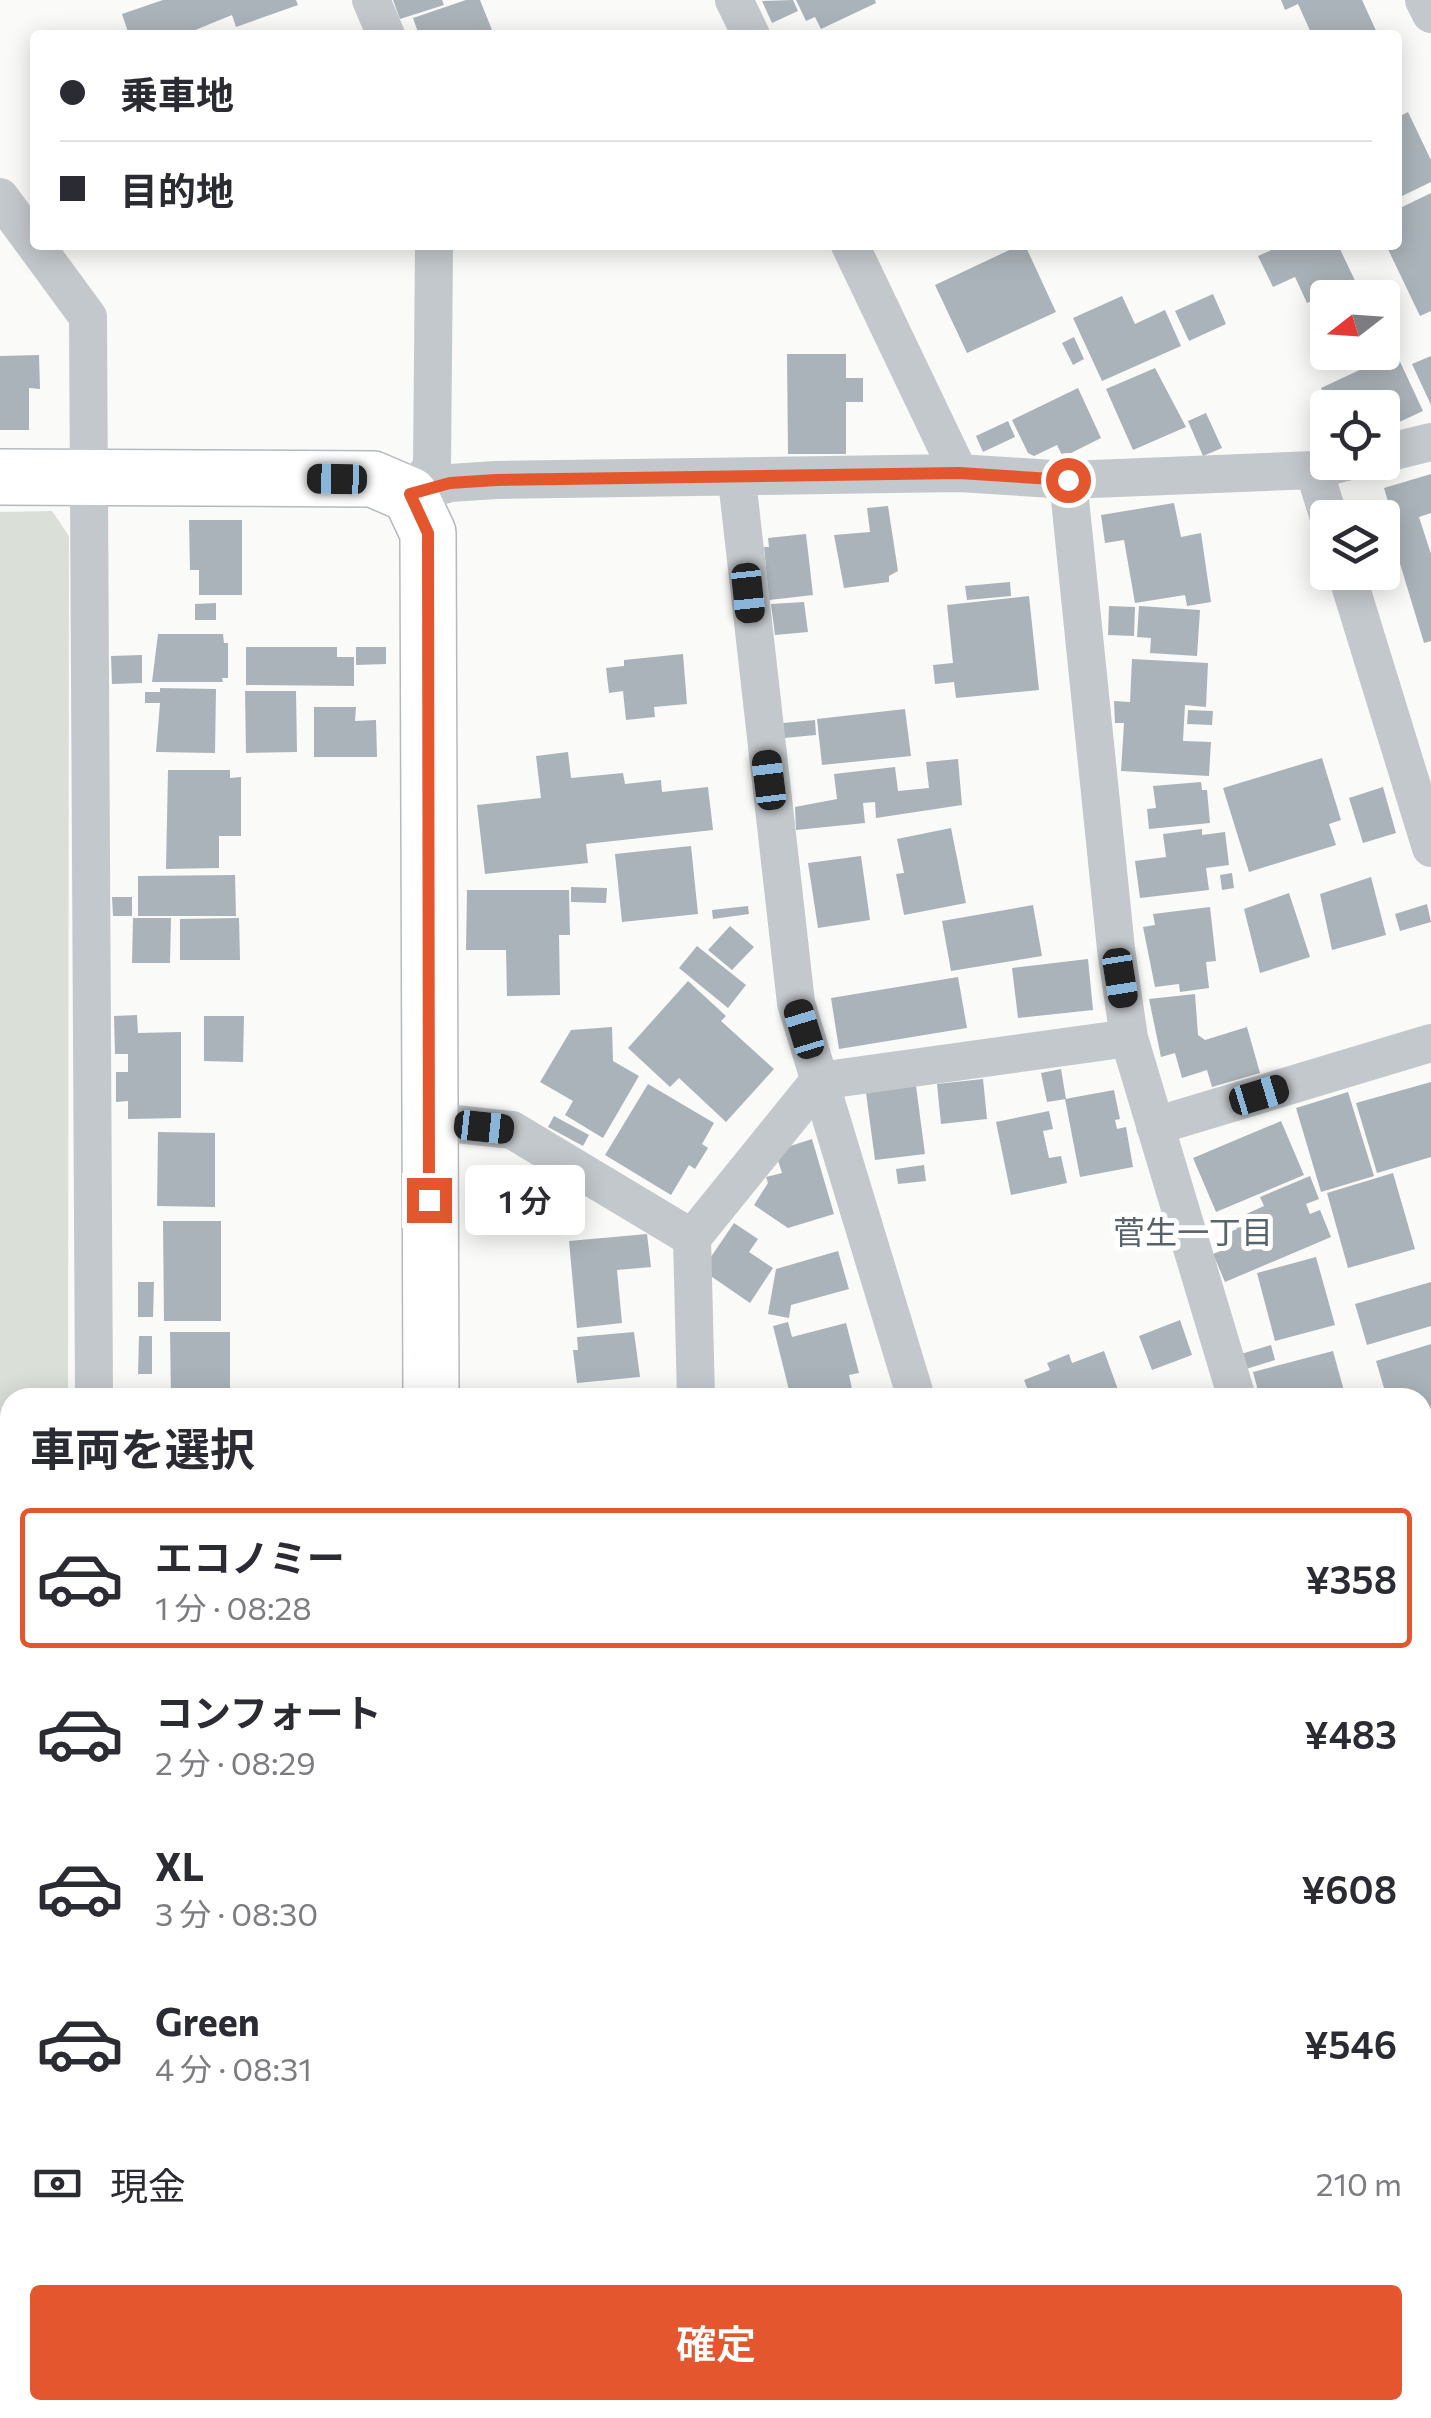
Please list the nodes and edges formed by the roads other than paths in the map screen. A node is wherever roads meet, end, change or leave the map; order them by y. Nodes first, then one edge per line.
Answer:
1 (371, 0) edge
2 (734, 0) edge
3 (1424, 0) edge
4 (1431, 14) edge
5 (384, 30) edge
6 (749, 30) edge
7 (0, 198) edge
8 (30, 239) edge
9 (38, 250) edge
10 (434, 250) edge
11 (852, 250) edge
12 (1431, 442) edge
13 (1400, 450) edge
14 (1310, 467) edge
15 (959, 473) junction
16 (0, 477) edge
17 (86, 477) junction
18 (737, 480) junction
19 (1068, 480) junction
20 (410, 494) junction
21 (1352, 590) edge
22 (1431, 848) edge
23 (1129, 1038) junction
24 (1431, 1044) edge
25 (819, 1081) junction
26 (428, 1121) junction
27 (1155, 1126) junction
28 (692, 1238) junction
29 (94, 1388) edge
30 (431, 1388) edge
31 (696, 1388) edge
32 (913, 1388) edge
33 (1234, 1388) edge

1 - 5 street
2 - 6 street
3 - 4 street
7 - 8 street
9 - 17 street
10 - 20 street
11 - 15 street
12 - 13 street
14 - 19 street
15 - 18 street
15 - 19 street
16 - 17 street
17 - 20 street
17 - 29 street
18 - 20 street
18 - 25 street
19 - 23 street
20 - 26 street
21 - 22 street
23 - 25 street
23 - 27 street
24 - 27 street
25 - 28 street
25 - 32 street
26 - 28 street
26 - 30 street
27 - 33 street
28 - 31 street

